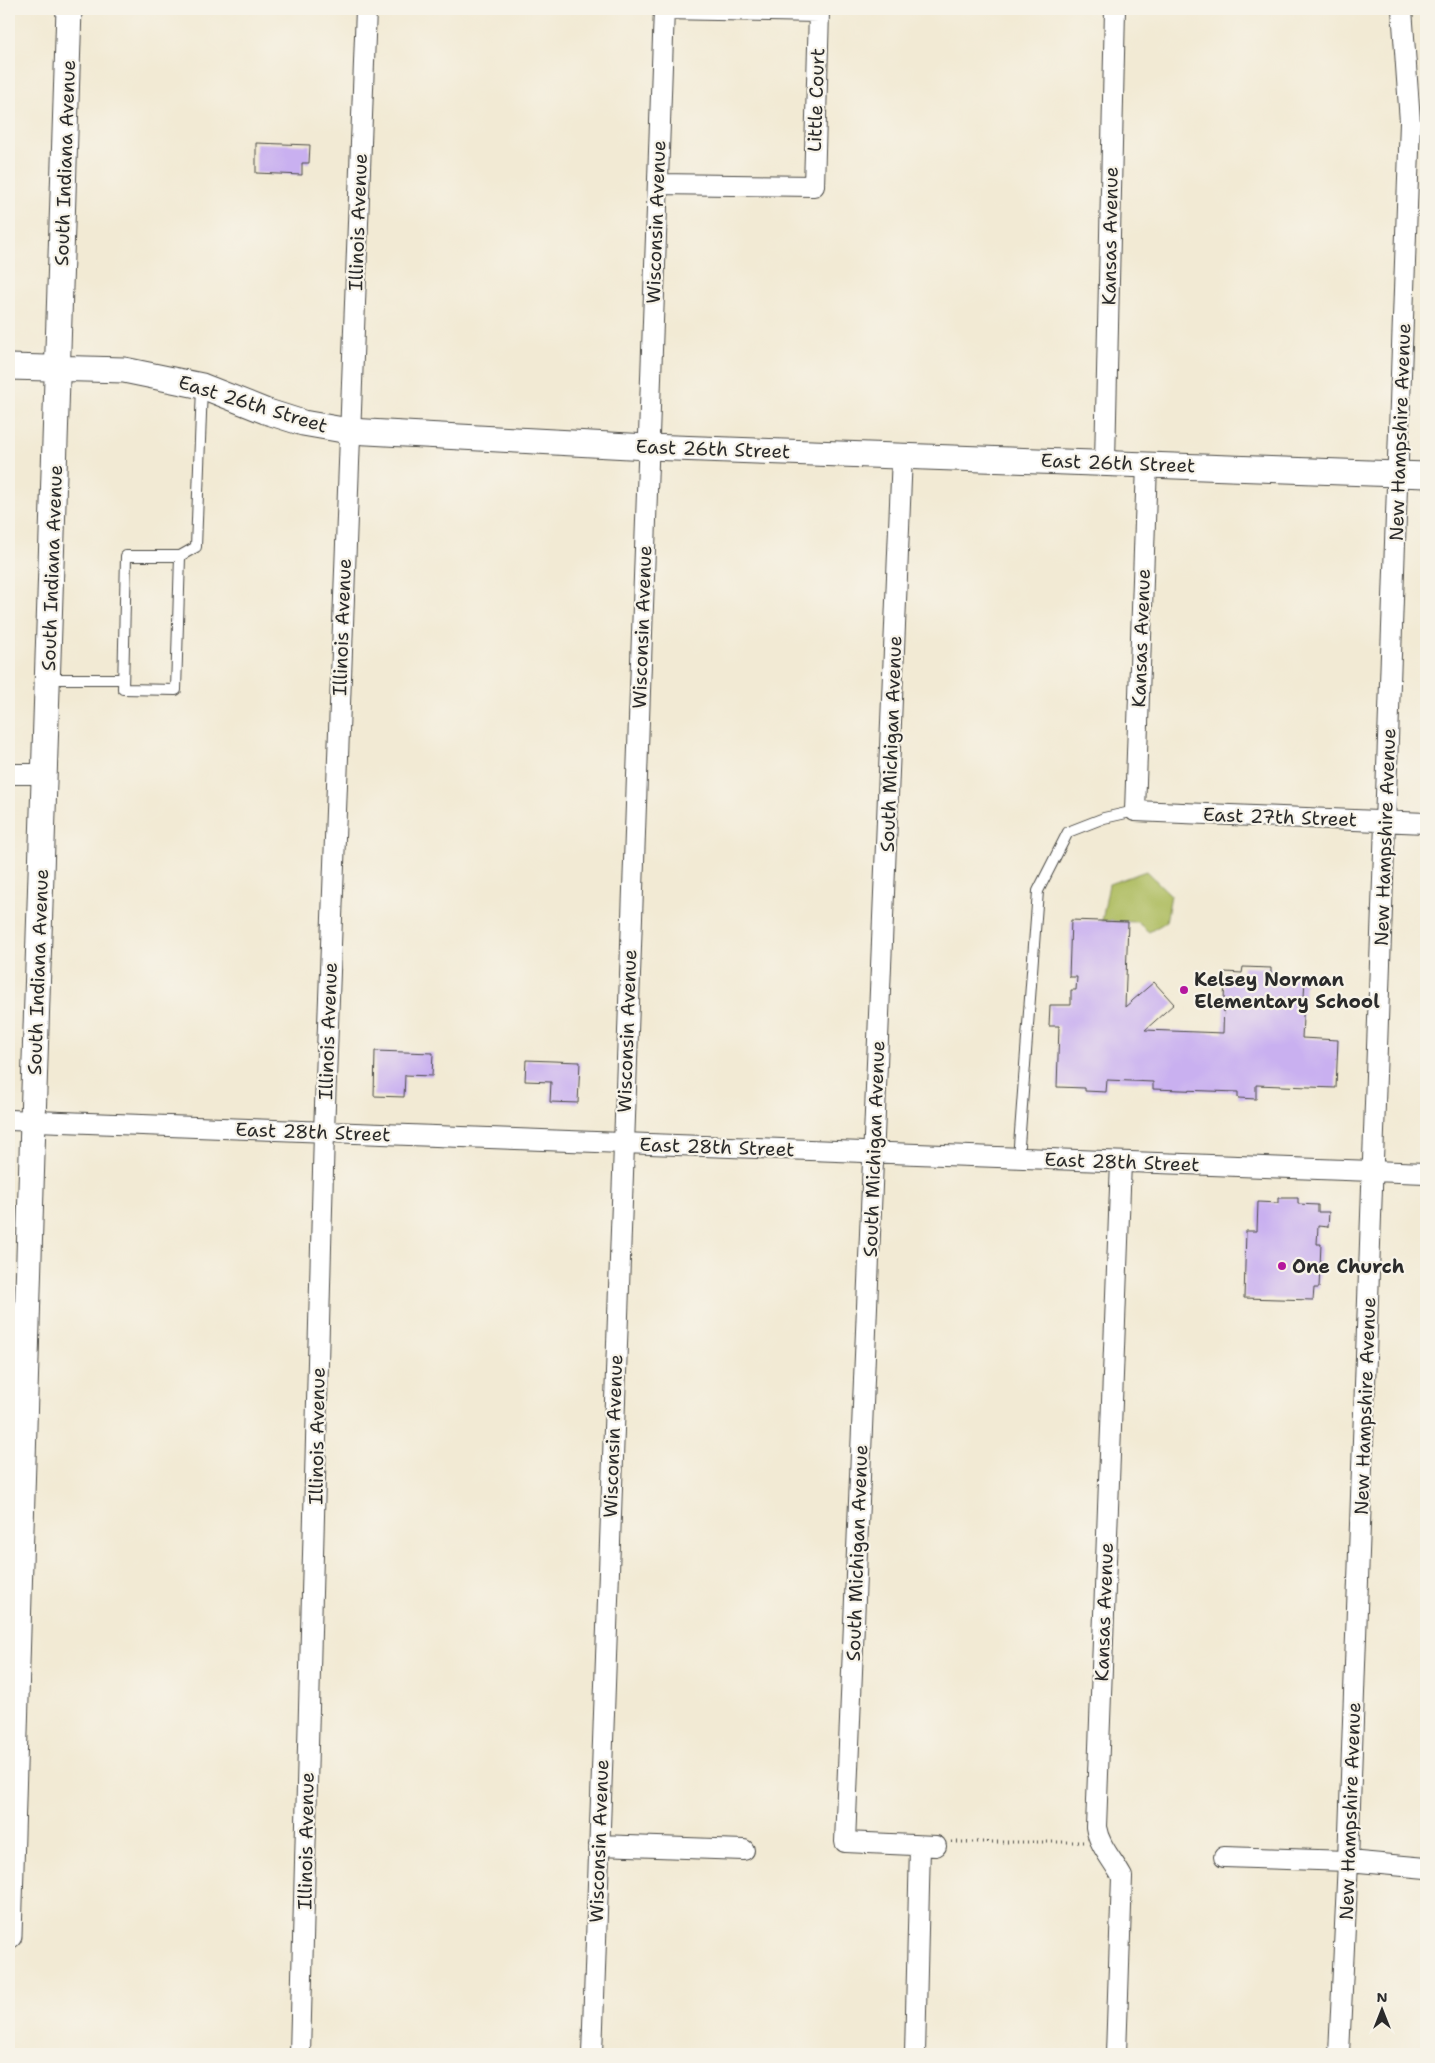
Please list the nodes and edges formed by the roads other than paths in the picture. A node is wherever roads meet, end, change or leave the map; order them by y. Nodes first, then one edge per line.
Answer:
1 (70, 9) edge
2 (366, 9) edge
3 (664, 9) edge
4 (1115, 9) edge
5 (1402, 9) edge
6 (1418, 122) edge
7 (658, 184) junction
8 (9, 367) edge
9 (59, 368) junction
10 (202, 386) junction
11 (349, 432) junction
12 (648, 447) junction
13 (902, 455) junction
14 (1105, 462) junction
15 (1147, 464) junction
16 (1398, 474) junction
17 (1426, 475) edge
18 (180, 556) junction
19 (49, 679) junction
20 (123, 679) junction
21 (9, 774) edge
22 (46, 774) junction
23 (1135, 811) junction
24 (1386, 822) junction
25 (1426, 823) edge
26 (21, 1121) edge
27 (324, 1132) junction
28 (622, 1143) junction
29 (874, 1154) junction
30 (1018, 1159) junction
31 (1121, 1162) junction
32 (1373, 1171) junction
33 (1426, 1173) edge
34 (16, 1466) edge
35 (11, 1811) edge
36 (599, 1845) junction
37 (744, 1850) dead end
38 (1224, 1857) dead end
39 (1348, 1861) junction
40 (1426, 1868) edge
41 (9, 1936) edge
42 (300, 2054) edge
43 (592, 2054) edge
44 (914, 2054) edge
45 (1116, 2054) edge
46 (1339, 2054) edge

1 - 9 street, South Indiana Avenue
2 - 11 street, Illinois Avenue
3 - 7 street, Wisconsin Avenue
3 - 7 street, Little Court
4 - 14 street, Kansas Avenue
5 - 6 street, New Hampshire Avenue
6 - 16 street, New Hampshire Avenue
7 - 12 street, Wisconsin Avenue
8 - 9 street, East 26th Street
9 - 10 street, East 26th Street
9 - 19 street, South Indiana Avenue
10 - 11 street, East 26th Street
10 - 18 lane
11 - 12 street, East 26th Street
11 - 27 street, Illinois Avenue
12 - 13 street, East 26th Street
12 - 28 street, Wisconsin Avenue
13 - 14 street, East 26th Street
13 - 29 street, South Michigan Avenue
14 - 15 street, East 26th Street
15 - 16 street, East 26th Street
15 - 23 street, Kansas Avenue
16 - 17 street, East 26th Street
16 - 24 street, New Hampshire Avenue
18 - 20 lane
18 - 20 lane
19 - 20 lane
19 - 22 street, South Indiana Avenue
21 - 22 street
22 - 26 street, South Indiana Avenue
23 - 24 street, East 27th Street
23 - 30 lane
24 - 25 street, East 27th Street
24 - 32 street, New Hampshire Avenue
26 - 27 street, East 28th Street
26 - 34 street, South Indiana Avenue
27 - 28 street, East 28th Street
27 - 42 street, Illinois Avenue
28 - 29 street, East 28th Street
28 - 36 street, Wisconsin Avenue
29 - 30 street, East 28th Street
29 - 44 street, South Michigan Avenue
30 - 31 street, East 28th Street
31 - 32 street, East 28th Street
31 - 45 street, Kansas Avenue
32 - 33 street, East 28th Street
32 - 39 street, New Hampshire Avenue
34 - 35 street, South Indiana Avenue
35 - 41 street, South Indiana Avenue
36 - 37 street
36 - 43 street, Wisconsin Avenue
38 - 39 street
39 - 40 street
39 - 46 street, New Hampshire Avenue

